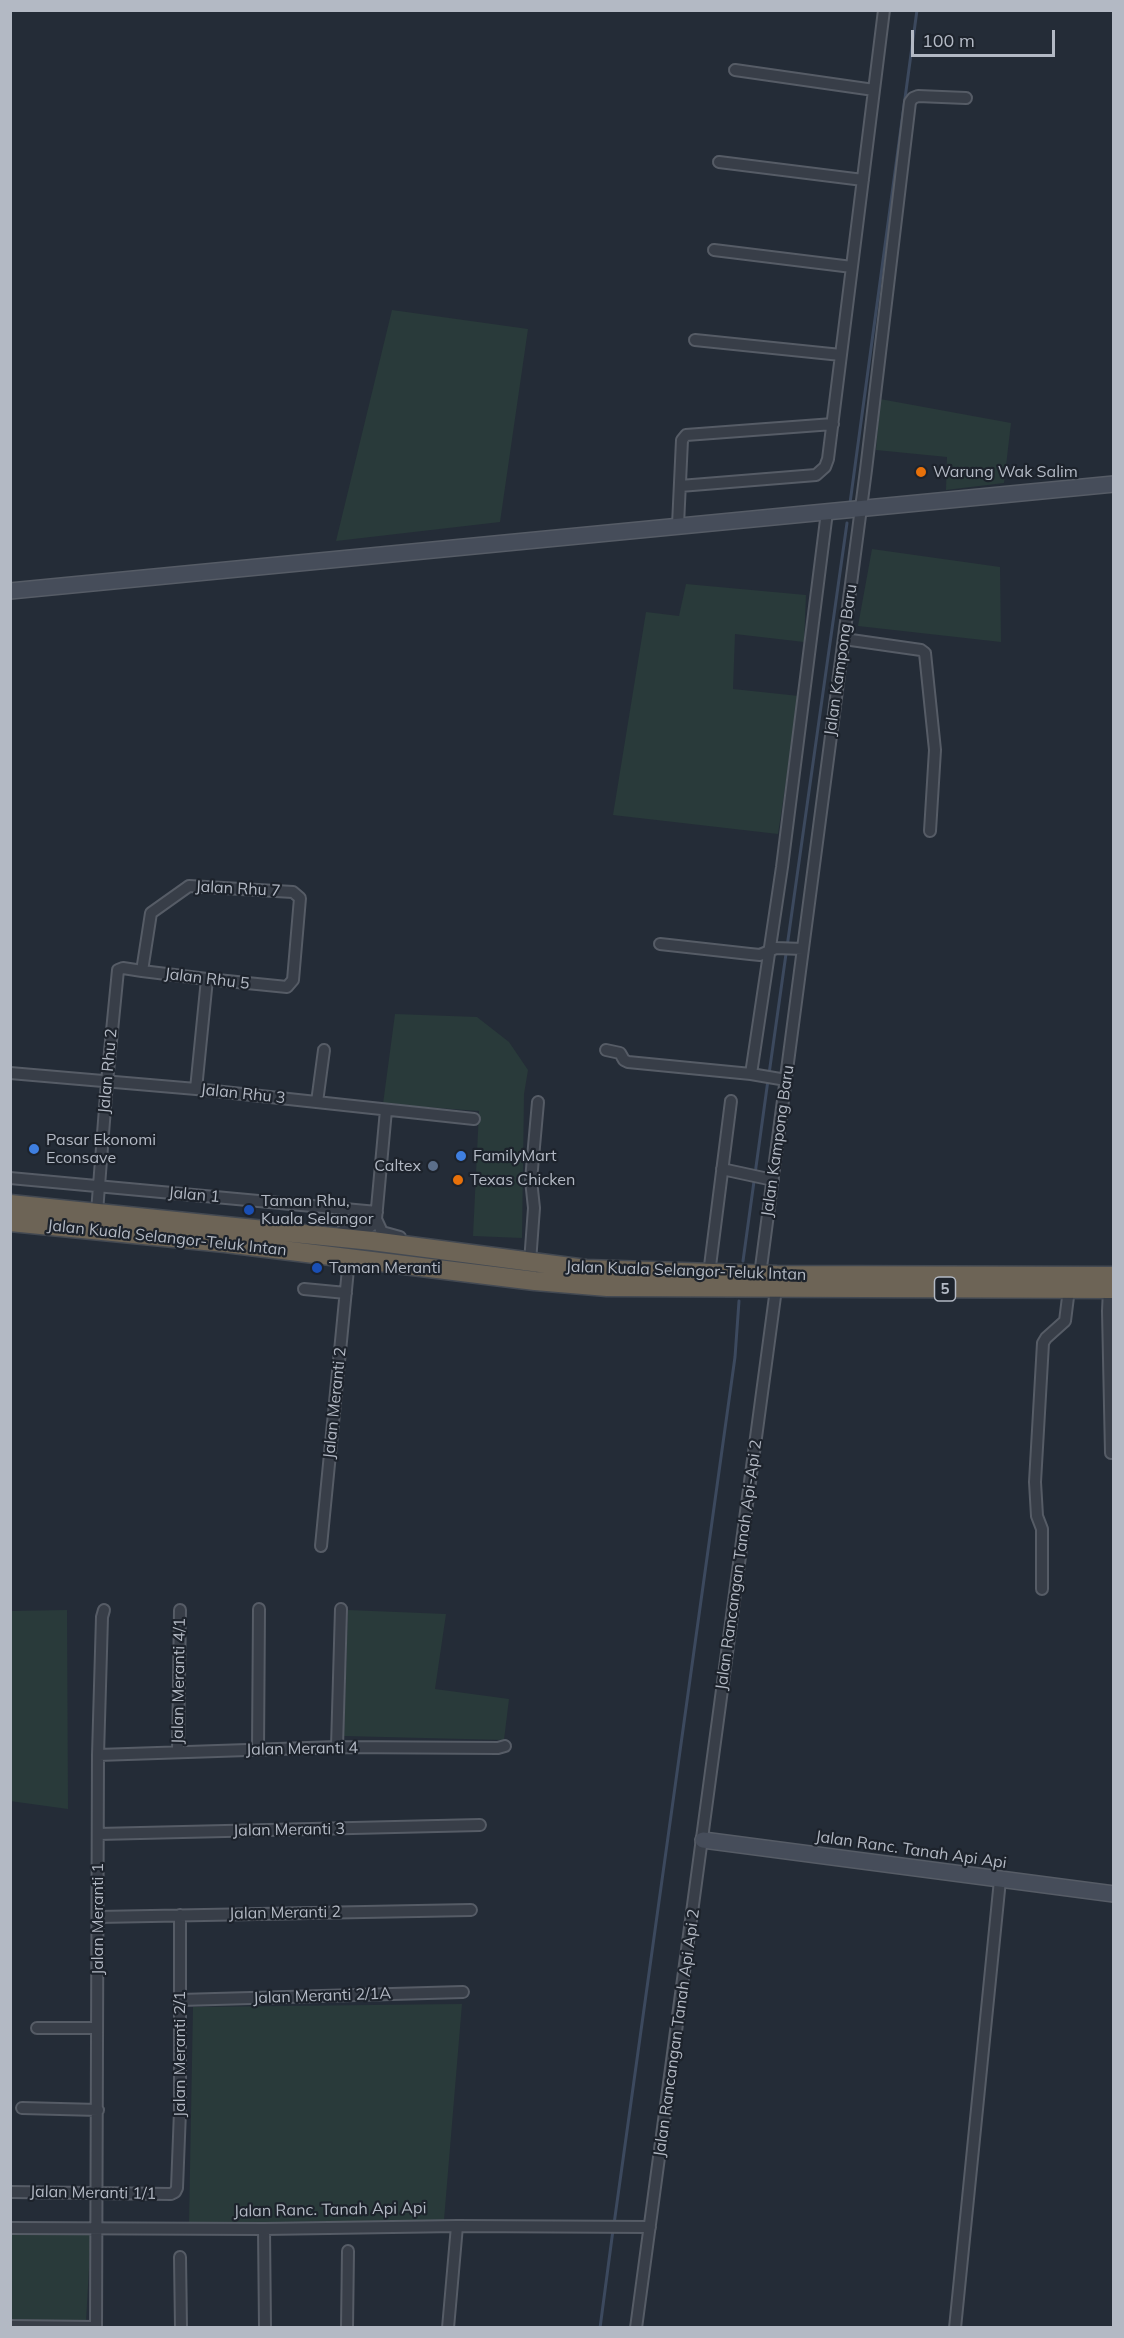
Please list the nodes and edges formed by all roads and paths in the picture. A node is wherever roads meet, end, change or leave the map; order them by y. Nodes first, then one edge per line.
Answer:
1 (884, 10) edge
2 (735, 70) dead end
3 (874, 90) junction
4 (966, 98) dead end
5 (719, 162) dead end
6 (863, 180) junction
7 (714, 250) dead end
8 (852, 267) junction
9 (695, 340) dead end
10 (841, 355) junction
11 (833, 424) junction
12 (1113, 484) edge
13 (680, 486) junction
14 (861, 508) junction
15 (827, 512) junction
16 (678, 525) junction
17 (10, 591) edge
18 (844, 639) junction
19 (930, 831) dead end
20 (660, 944) dead end
21 (799, 949) junction
22 (773, 950) junction
23 (123, 968) joint
24 (142, 971) junction
25 (207, 980) junction
26 (290, 986) joint
27 (324, 1050) dead end
28 (606, 1050) dead end
29 (10, 1073) edge
30 (751, 1074) junction
31 (786, 1080) junction
32 (107, 1082) junction
33 (196, 1089) junction
34 (730, 1101) dead end
35 (317, 1102) junction
36 (538, 1102) dead end
37 (386, 1110) junction
38 (474, 1119) dead end
39 (722, 1169) junction
40 (10, 1178) edge
41 (767, 1179) junction
42 (98, 1186) junction
43 (10, 1204) edge
44 (97, 1212) junction
45 (376, 1215) junction
46 (10, 1222) edge
47 (319, 1235) junction
48 (433, 1249) junction
49 (349, 1259) junction
50 (530, 1262) junction
51 (709, 1274) junction
52 (760, 1275) junction
53 (1112, 1284) edge
54 (304, 1288) dead end
55 (776, 1289) junction
56 (1069, 1289) junction
57 (346, 1293) junction
58 (1111, 1453) dead end
59 (321, 1546) dead end
60 (1042, 1589) dead end
61 (260, 1609) dead end
62 (341, 1609) dead end
63 (104, 1610) dead end
64 (180, 1610) dead end
65 (505, 1746) dead end
66 (337, 1747) junction
67 (258, 1750) junction
68 (178, 1752) junction
69 (98, 1755) junction
70 (480, 1825) dead end
71 (98, 1834) junction
72 (703, 1840) junction
73 (1000, 1880) junction
74 (1113, 1894) edge
75 (471, 1910) dead end
76 (180, 1915) junction
77 (98, 1917) junction
78 (463, 1992) dead end
79 (180, 2000) junction
80 (37, 2028) dead end
81 (97, 2028) junction
82 (22, 2108) dead end
83 (98, 2109) junction
84 (10, 2192) edge
85 (175, 2192) joint
86 (97, 2194) junction
87 (457, 2226) junction
88 (650, 2226) junction
89 (10, 2228) edge
90 (96, 2228) junction
91 (264, 2229) junction
92 (348, 2251) dead end
93 (180, 2257) dead end
94 (10, 2326) edge
95 (96, 2327) edge
96 (181, 2328) edge
97 (265, 2328) edge
98 (347, 2328) edge
99 (448, 2328) edge
100 (636, 2328) edge
101 (955, 2328) edge

1 - 3 street
2 - 3 street
3 - 6 street
4 - 14 street, Jalan Kampong Baru
5 - 6 street
6 - 8 street
7 - 8 street
8 - 10 street
9 - 10 street
10 - 11 street
11 - 13 street
11 - 13 street
12 - 14 street
13 - 16 street
14 - 15 street
14 - 18 street, Jalan Kampong Baru
15 - 16 street
15 - 22 street
16 - 17 street
18 - 19 street
18 - 21 street, Jalan Kampong Baru
20 - 22 street
21 - 22 street
21 - 31 street, Jalan Kampong Baru
22 - 30 street
23 - 24 street, Jalan Rhu 5
23 - 32 street, Jalan Rhu 2
24 - 25 street, Jalan Rhu 5
24 - 26 street, Jalan Rhu 7
25 - 26 street, Jalan Rhu 5
25 - 33 street
27 - 35 street
28 - 30 street
29 - 32 street, Jalan Rhu 3
30 - 31 street
31 - 41 street, Jalan Kampong Baru
32 - 33 street, Jalan Rhu 3
32 - 42 street, Jalan Rhu 2
33 - 35 street, Jalan Rhu 3
34 - 39 street
35 - 37 street, Jalan Rhu 3
36 - 50 street
37 - 38 street, Jalan Rhu 3
37 - 45 street
39 - 41 street
39 - 51 street
40 - 42 street, Jalan 1
41 - 52 street, Jalan Kampong Baru
42 - 44 street, Jalan Rhu 2
42 - 45 street, Jalan 1
43 - 44 highway, Jalan Kuala Selangor-Teluk Intan / 5
44 - 47 highway, Jalan Kuala Selangor-Teluk Intan / 5
45 - 47 street
45 - 48 street
46 - 49 highway, Jalan Kuala Selangor-Teluk Intan / 5
47 - 48 highway, Jalan Kuala Selangor-Teluk Intan / 5
48 - 50 highway, Jalan Kuala Selangor-Teluk Intan / 5
49 - 55 highway, Jalan Kuala Selangor-Teluk Intan / 5
49 - 57 street, Jalan Meranti 2
50 - 51 highway, Jalan Kuala Selangor-Teluk Intan / 5
51 - 52 highway, Jalan Kuala Selangor-Teluk Intan / 5
52 - 53 highway, Jalan Kuala Selangor-Teluk Intan / 5
53 - 56 highway, Jalan Kuala Selangor-Teluk Intan / 5
53 - 58 street
54 - 57 street
55 - 56 highway, Jalan Kuala Selangor-Teluk Intan / 5
55 - 72 street, Jalan Rancangan Tanah Api-Api 2
56 - 60 street
57 - 59 street, Jalan Meranti 2
61 - 67 street
62 - 66 street
63 - 69 street, Jalan Meranti 1
64 - 68 street, Jalan Meranti 4/1
65 - 66 street, Jalan Meranti 4
66 - 67 street, Jalan Meranti 4
67 - 68 street, Jalan Meranti 4
68 - 69 street, Jalan Meranti 4
69 - 71 street, Jalan Meranti 1
70 - 71 street, Jalan Meranti 3
71 - 77 street, Jalan Meranti 1
72 - 73 street, Jalan Ranc. Tanah Api Api
72 - 88 street, Jalan Rancangan Tanah Api Api 2
73 - 74 street, Jalan Ranc. Tanah Api Api
73 - 101 street
75 - 76 street, Jalan Meranti 2
76 - 77 street, Jalan Meranti 2
76 - 79 street, Jalan Meranti 2/1
77 - 81 street, Jalan Meranti 1
78 - 79 street, Jalan Meranti 2/1A
79 - 85 street, Jalan Meranti 2/1
80 - 81 street
81 - 83 street, Jalan Meranti 1
82 - 83 street
83 - 86 street, Jalan Meranti 1
84 - 86 street, Jalan Meranti 1/1
85 - 86 street, Jalan Meranti 1/1
86 - 90 street, Jalan Meranti 1
87 - 88 street, Jalan Ranc. Tanah Api Api
87 - 91 street, Jalan Ranc. Tanah Api Api
87 - 99 street
88 - 100 street
89 - 90 street, Jalan Ranc. Tanah Api Api
90 - 91 street, Jalan Ranc. Tanah Api Api
90 - 95 street, Jalan Meranti 1
91 - 97 street
92 - 98 street
93 - 96 street
94 - 95 street

